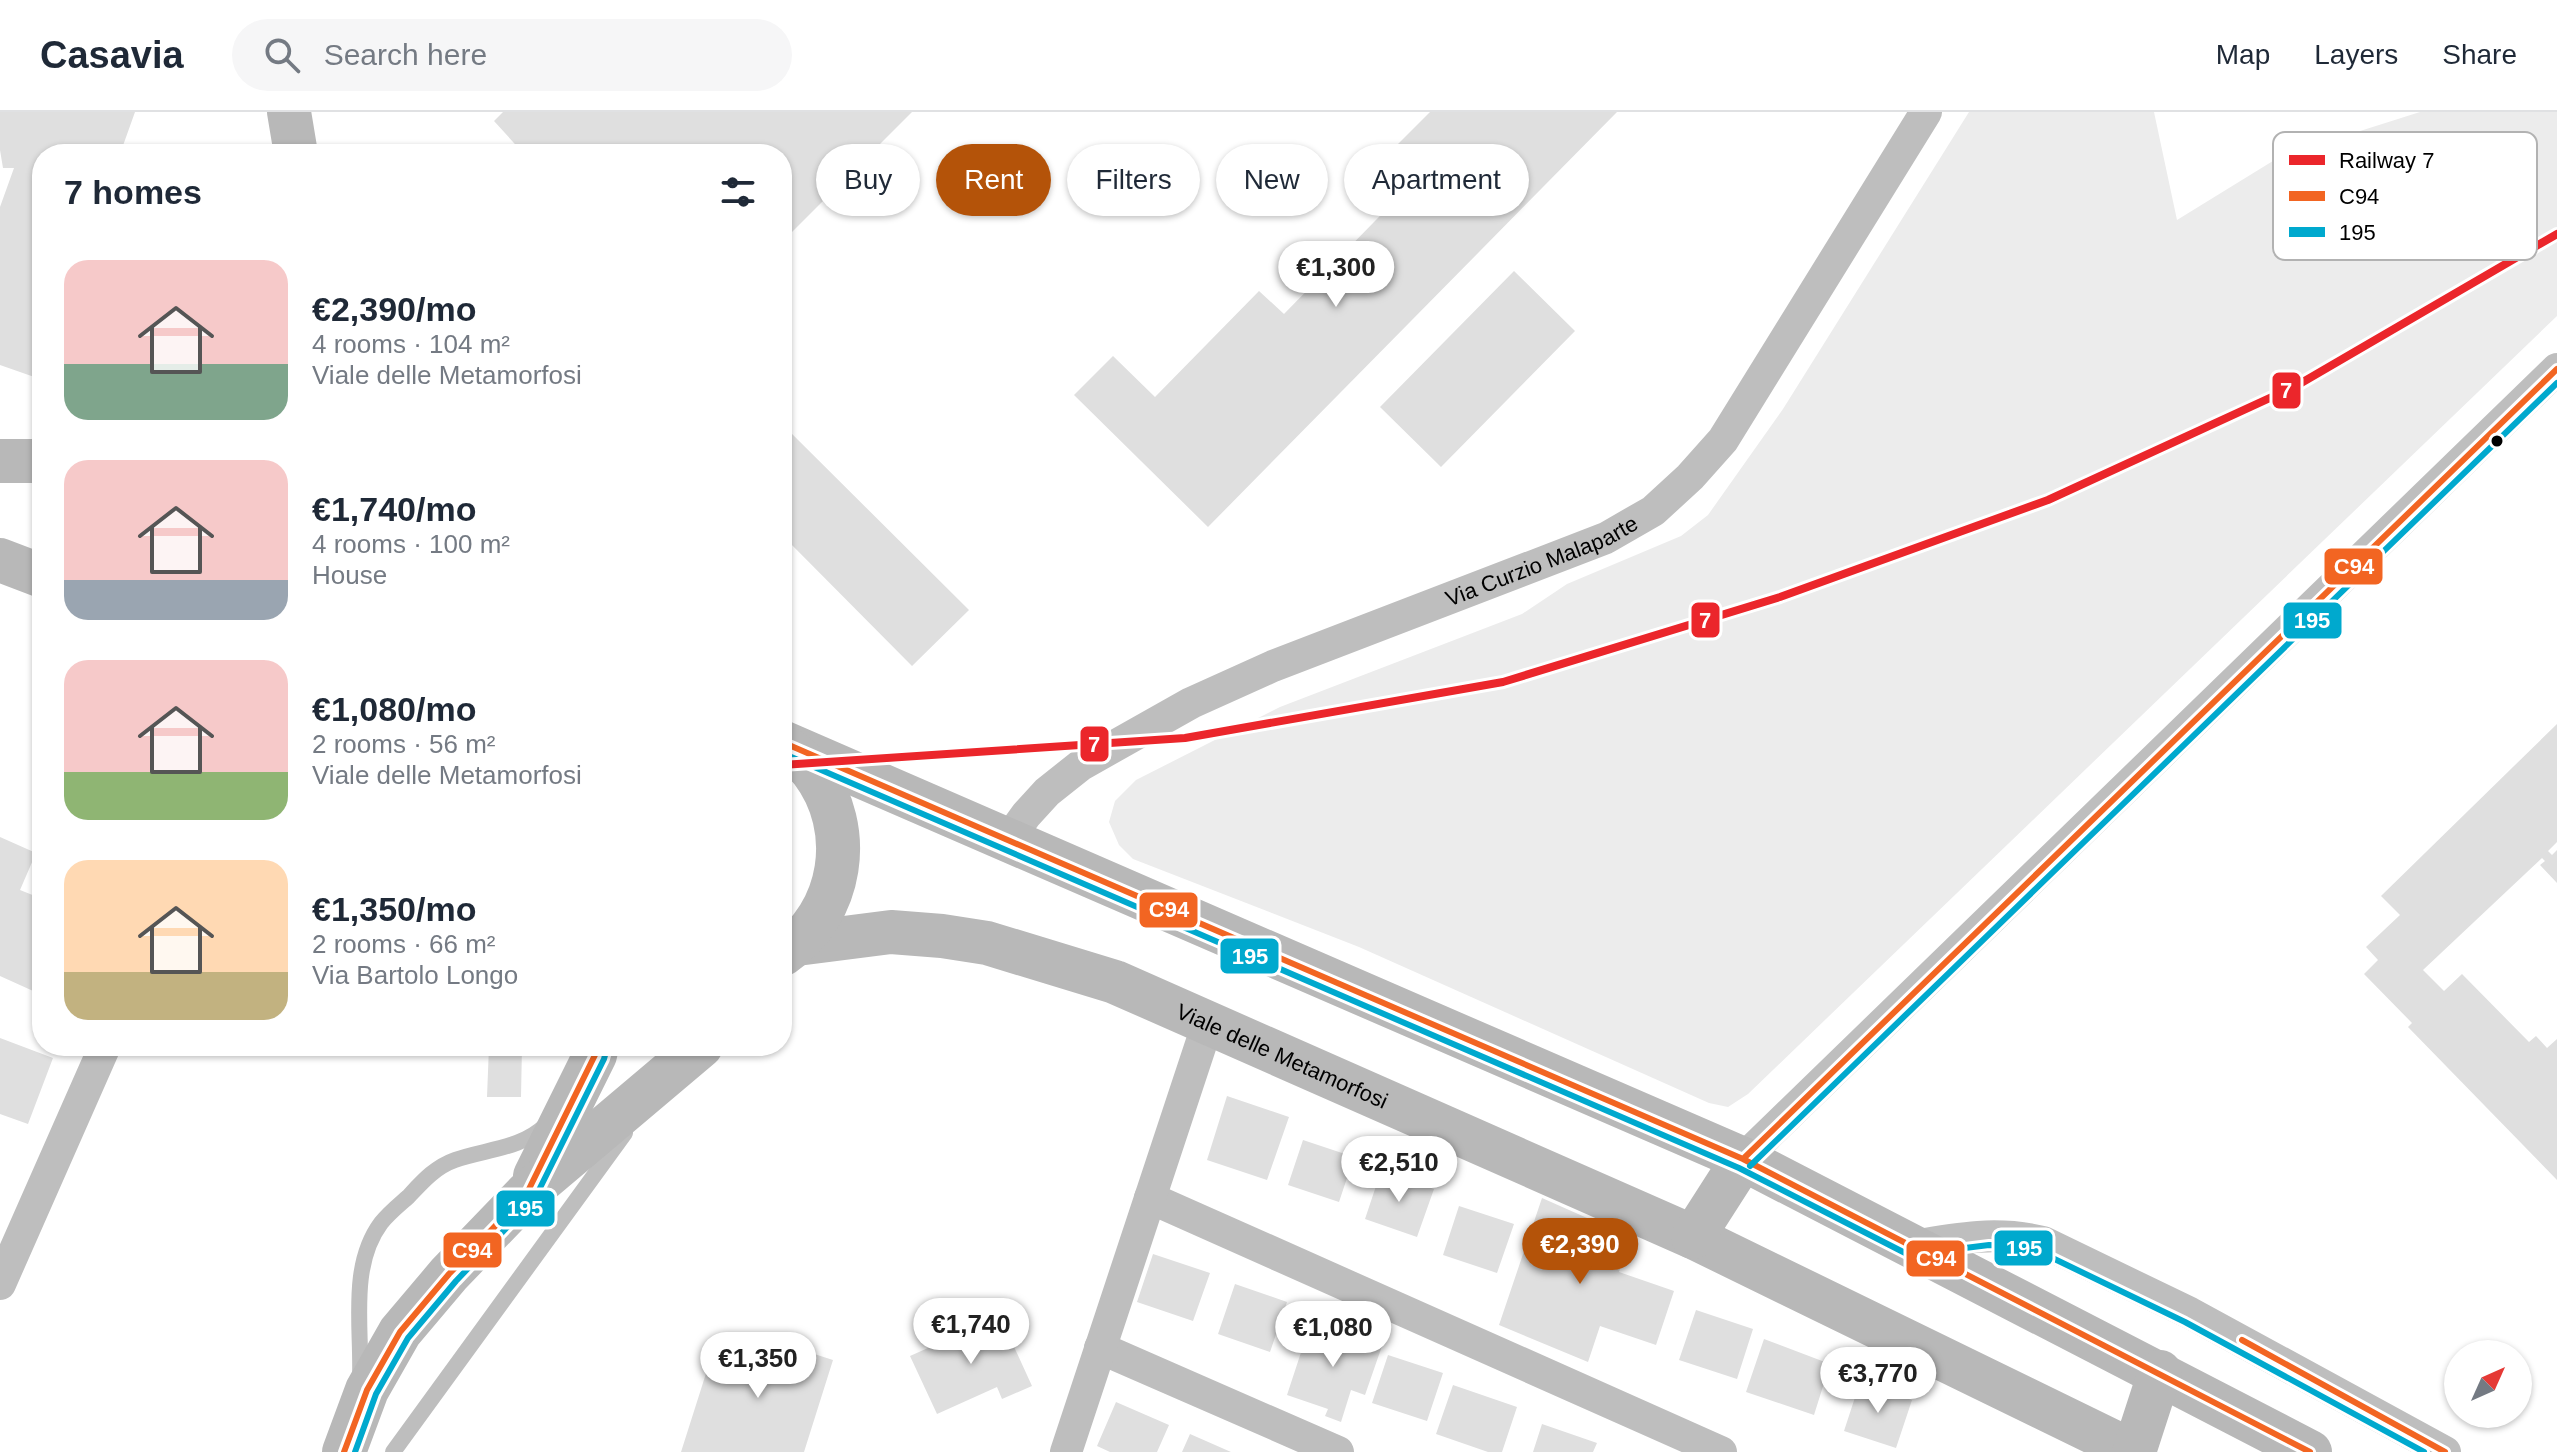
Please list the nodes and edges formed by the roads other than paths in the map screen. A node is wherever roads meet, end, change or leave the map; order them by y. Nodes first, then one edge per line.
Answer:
1 (289, 112) edge
2 (1926, 112) edge
3 (294, 144) edge
4 (2557, 369) edge
5 (0, 461) edge
6 (32, 461) edge
7 (0, 560) edge
8 (32, 572) edge
9 (792, 746) edge
10 (792, 752) edge
11 (1008, 840) junction
12 (792, 948) edge
13 (792, 952) edge
14 (1208, 1023) junction
15 (101, 1056) edge
16 (595, 1056) edge
17 (691, 1056) edge
18 (693, 1056) edge
19 (573, 1100) junction
20 (1743, 1159) junction
21 (527, 1193) junction
22 (1150, 1198) junction
23 (1693, 1237) junction
24 (1913, 1246) junction
25 (0, 1284) edge
26 (1100, 1348) junction
27 (2160, 1372) junction
28 (359, 1411) junction
29 (344, 1452) edge
30 (393, 1452) edge
31 (1066, 1452) edge
32 (1338, 1452) edge
33 (1719, 1452) edge
34 (2134, 1452) edge
35 (2310, 1452) edge
36 (2445, 1452) edge

1 - 3 street
2 - 11 street, Via Curzio Malaparte
4 - 20 street
5 - 6 street
7 - 8 street
9 - 11 street
10 - 12 street
11 - 20 street
13 - 14 street, Viale delle Metamorfosi
14 - 22 street
14 - 23 street, Viale delle Metamorfosi
15 - 25 street
16 - 19 street
17 - 21 street
18 - 30 lane
19 - 21 street
19 - 28 lane
20 - 23 street
20 - 24 street
21 - 28 street
22 - 26 street
22 - 33 street
23 - 34 street, Viale delle Metamorfosi
24 - 27 street
24 - 36 street
26 - 31 street
26 - 32 street
27 - 34 street, Viale delle Metamorfosi
27 - 35 street
28 - 29 street

